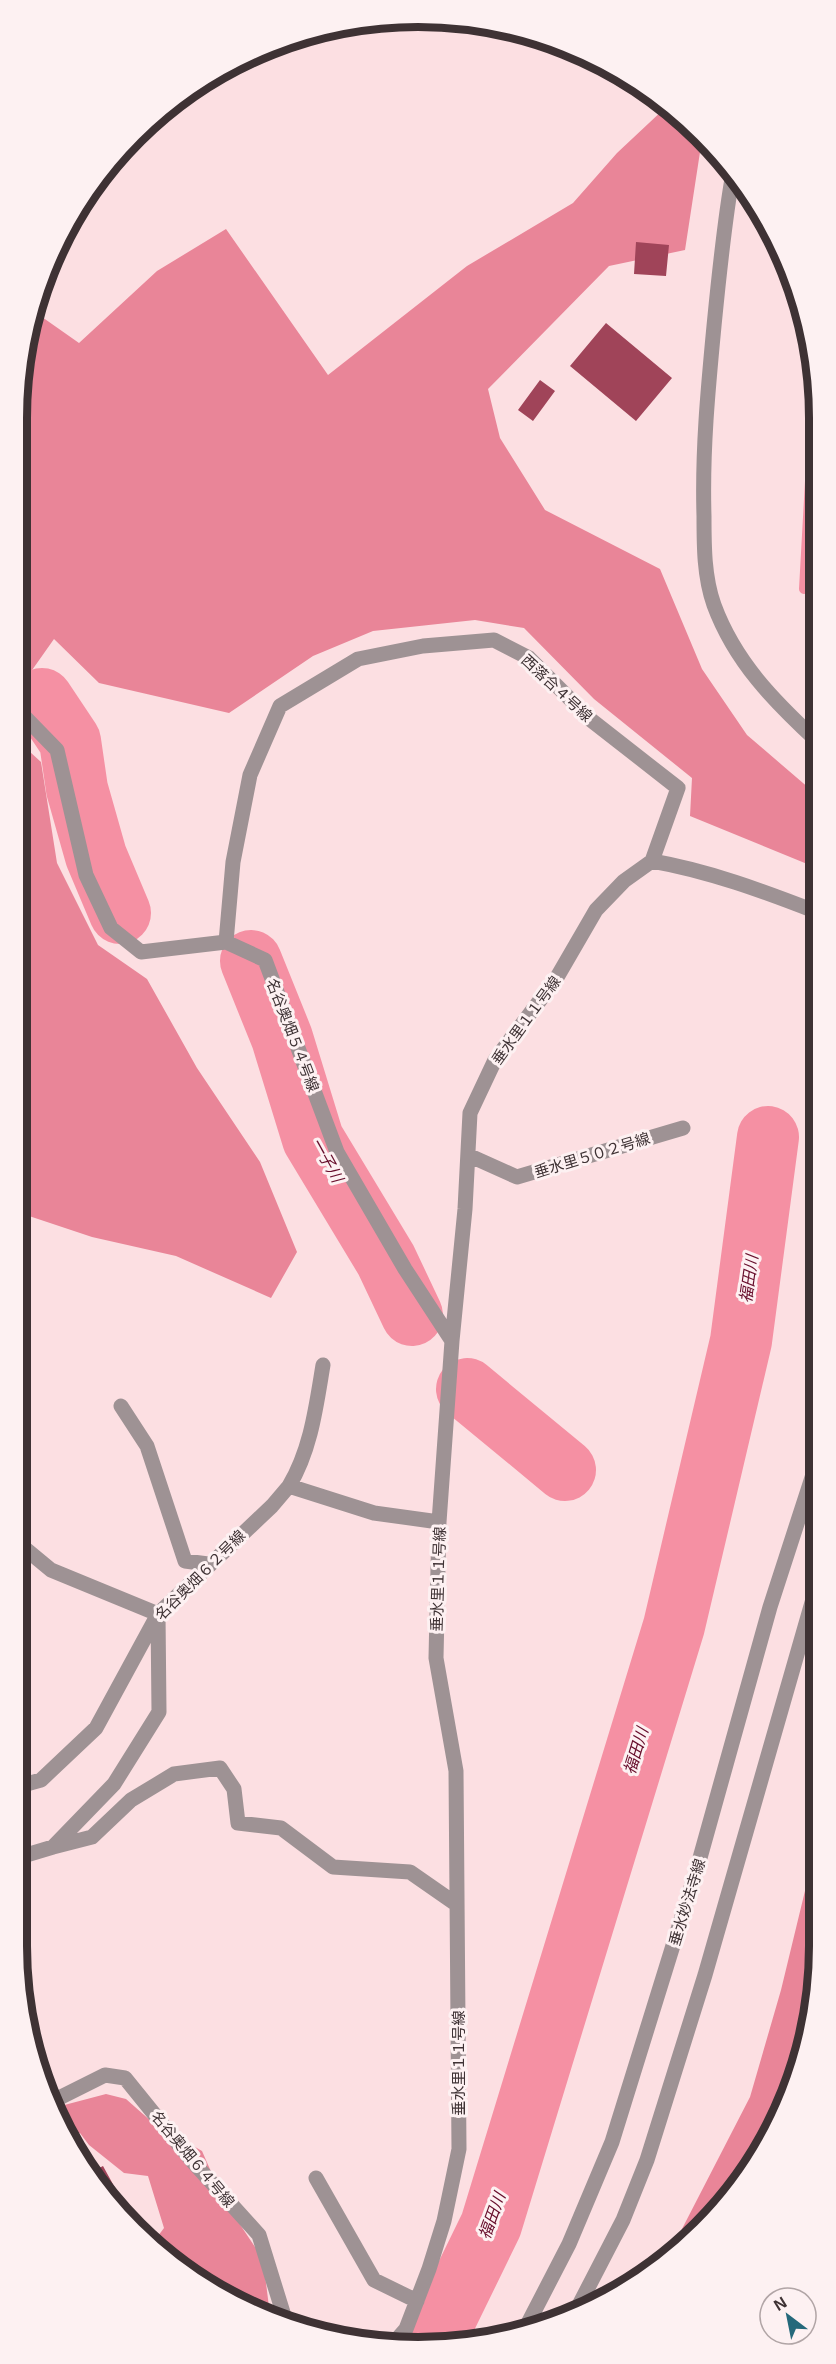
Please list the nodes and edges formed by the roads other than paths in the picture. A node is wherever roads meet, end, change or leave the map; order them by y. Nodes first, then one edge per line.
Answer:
1 (731, 184) edge
2 (27, 719) edge
3 (809, 733) edge
4 (652, 861) junction
5 (809, 909) edge
6 (226, 942) junction
7 (683, 1128) dead end
8 (468, 1155) junction
9 (452, 1341) junction
10 (323, 1365) dead end
11 (121, 1406) dead end
12 (289, 1486) junction
13 (809, 1487) edge
14 (440, 1522) junction
15 (27, 1550) edge
16 (208, 1564) junction
17 (809, 1613) edge
18 (158, 1614) junction
19 (27, 1784) edge
20 (53, 1847) junction
21 (27, 1855) edge
22 (456, 1904) junction
23 (58, 2098) edge
24 (316, 2178) dead end
25 (417, 2301) junction
26 (581, 2301) edge
27 (283, 2313) edge
28 (529, 2321) edge
29 (400, 2336) edge

1 - 3 street
2 - 6 street
4 - 5 street
4 - 6 street, 西落合４号線
4 - 8 street, 垂水里１１号線
6 - 9 street, 名谷奥畑５４号線
7 - 8 street, 垂水里５０２号線
8 - 9 street, 垂水里１１号線
9 - 14 street, 垂水里１１号線
10 - 12 street, 名谷奥畑６２号線
11 - 16 street
12 - 14 street
12 - 16 street, 名谷奥畑６２号線
13 - 28 street, 垂水妙法寺線
14 - 22 street, 垂水里１１号線
15 - 18 street
16 - 18 street, 名谷奥畑６２号線
17 - 26 street
18 - 19 street, 名谷奥畑６２号線
18 - 20 street
20 - 21 street
20 - 22 street
22 - 25 street, 垂水里１１号線
23 - 27 street, 名谷奥畑６４号線
24 - 25 street
25 - 29 street, 垂水里１１号線

